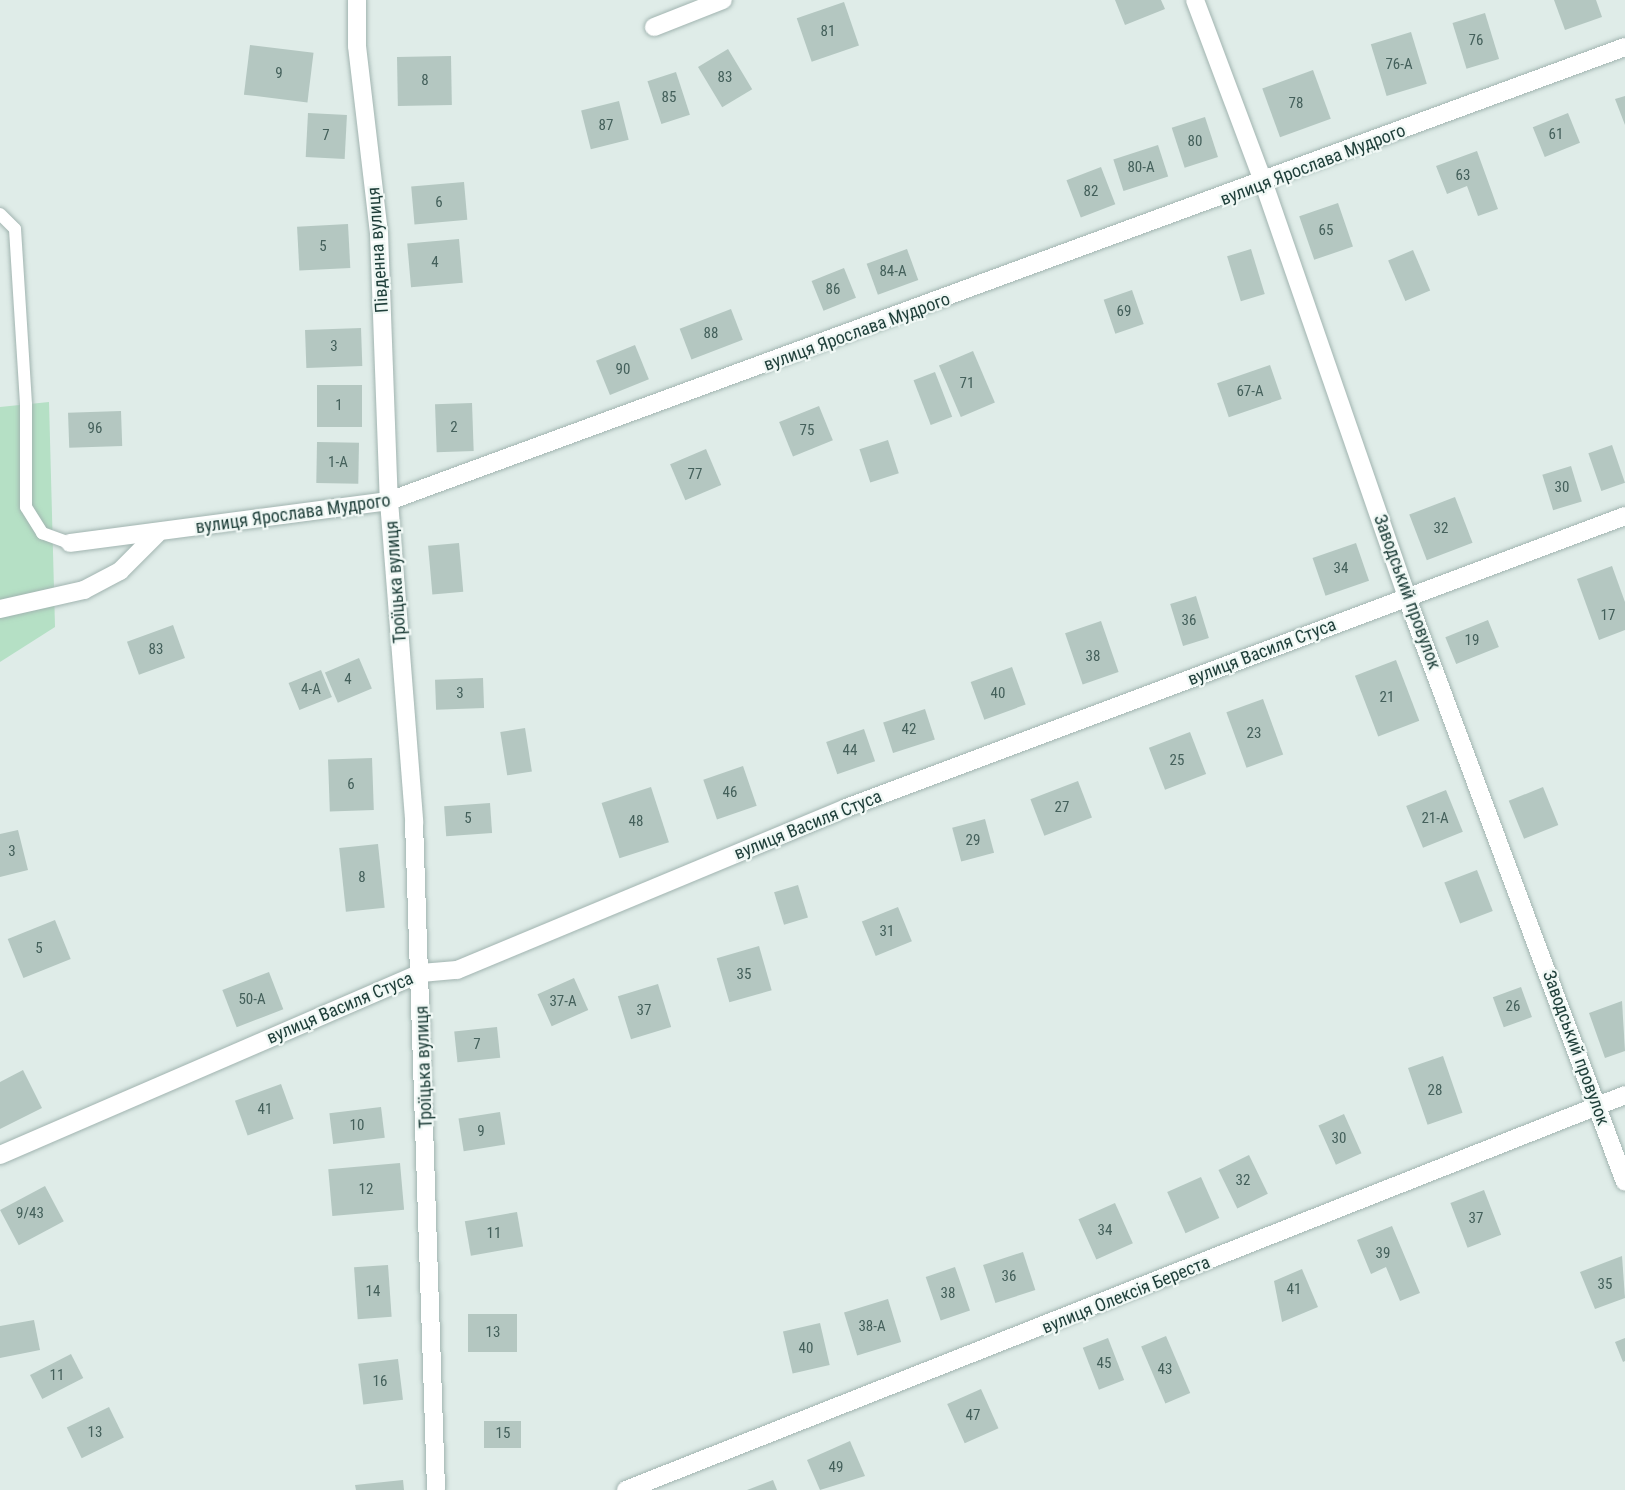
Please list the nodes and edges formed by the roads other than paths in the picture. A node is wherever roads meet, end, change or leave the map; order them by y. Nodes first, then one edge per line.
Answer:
1 (357, 0) edge
2 (723, 0) edge
3 (1195, 0) edge
4 (654, 27) dead end
5 (1625, 47) edge
6 (1264, 184) junction
7 (0, 214) edge
8 (389, 501) junction
9 (1625, 516) edge
10 (157, 534) junction
11 (70, 543) joint
12 (1407, 598) junction
13 (0, 609) edge
14 (421, 973) junction
15 (1625, 1095) edge
16 (1597, 1106) junction
17 (0, 1155) edge
18 (1625, 1182) edge
19 (436, 1490) edge
20 (626, 1490) edge

1 - 8 street, Південна вулиця
2 - 4 street
3 - 6 street, Заводський провулок
5 - 6 street, вулиця Ярослава Мудрого
6 - 8 street, вулиця Ярослава Мудрого
6 - 12 street, Заводський провулок
7 - 11 lane
8 - 10 street, вулиця Ярослава Мудрого
8 - 14 street, Троїцька вулиця
9 - 12 street, вулиця Василя Стуса
10 - 11 street, вулиця Ярослава Мудрого
10 - 13 street
12 - 14 street, вулиця Василя Стуса
12 - 16 street, Заводський провулок
14 - 17 street, вулиця Василя Стуса
14 - 19 street, Троїцька вулиця
15 - 16 street, вулиця Олексія Береста
16 - 18 street, Заводський провулок
16 - 20 street, вулиця Олексія Береста

